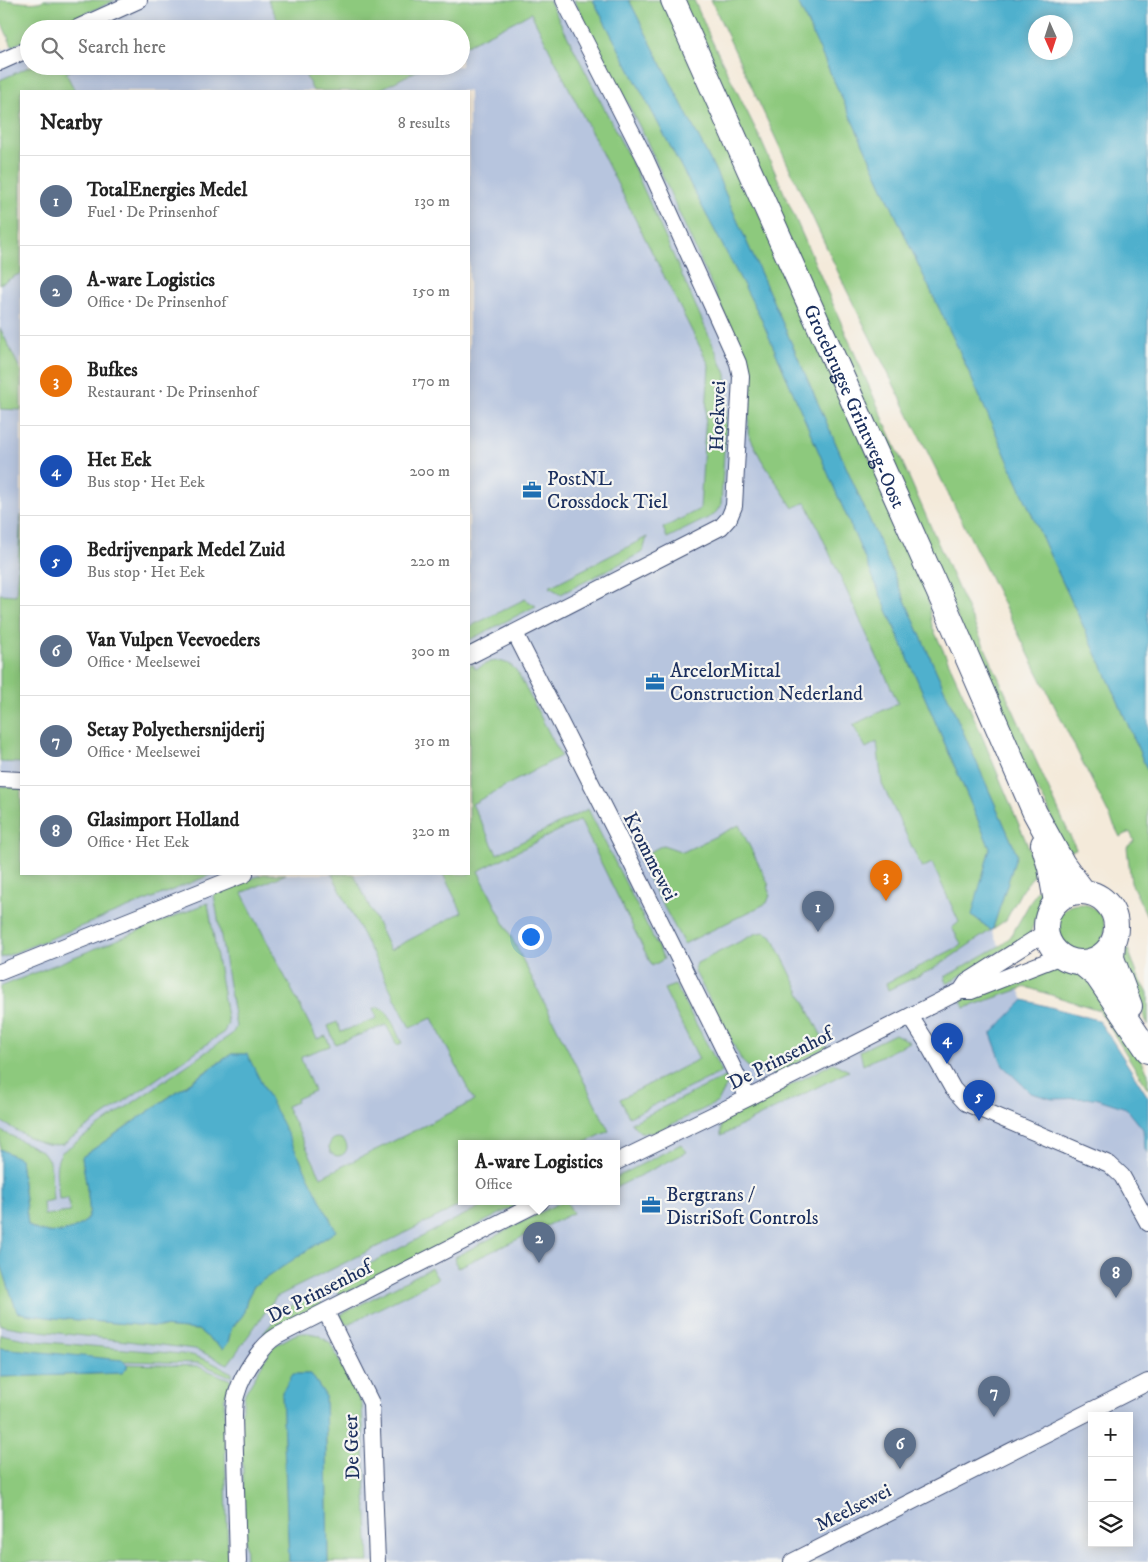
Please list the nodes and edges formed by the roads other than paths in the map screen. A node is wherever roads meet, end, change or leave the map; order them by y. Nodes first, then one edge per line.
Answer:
1 (139, 0) edge
2 (564, 0) edge
3 (673, 0) edge
4 (94, 20) edge
5 (20, 53) edge
6 (5, 59) edge
7 (515, 633) junction
8 (470, 656) edge
9 (0, 779) edge
10 (20, 780) edge
11 (1035, 813) junction
12 (242, 875) edge
13 (1083, 891) junction
14 (1056, 902) junction
15 (1046, 932) junction
16 (1113, 942) junction
17 (1071, 959) junction
18 (0, 972) edge
19 (961, 991) junction
20 (910, 1016) junction
21 (1148, 1046) edge
22 (1148, 1051) edge
23 (748, 1098) junction
24 (620, 1160) edge
25 (534, 1205) edge
26 (1148, 1223) edge
27 (326, 1312) junction
28 (1148, 1382) edge
29 (238, 1562) edge
30 (376, 1562) edge
31 (792, 1562) edge

1 - 4 street
2 - 7 street, Hoekwei
3 - 11 street, Grotebrugse Grintweg-Oost
5 - 6 street
7 - 8 street, Hoekwei
7 - 23 street, Krommewei
9 - 10 street
11 - 13 street, Grotebrugse Grintweg-Oost
11 - 14 street, Grotebrugse Grintweg-Oost
12 - 18 street
13 - 14 street
13 - 16 street
14 - 15 street
15 - 17 street
15 - 19 street, De Prinsenhof
16 - 17 street
16 - 21 street
17 - 19 street, De Prinsenhof
17 - 22 street
19 - 20 street, De Prinsenhof
20 - 23 street, De Prinsenhof
20 - 26 street
23 - 24 street, De Prinsenhof
25 - 27 street, De Prinsenhof
27 - 29 street, De Prinsenhof
27 - 30 street, De Geer
28 - 31 street, Meelsewei

